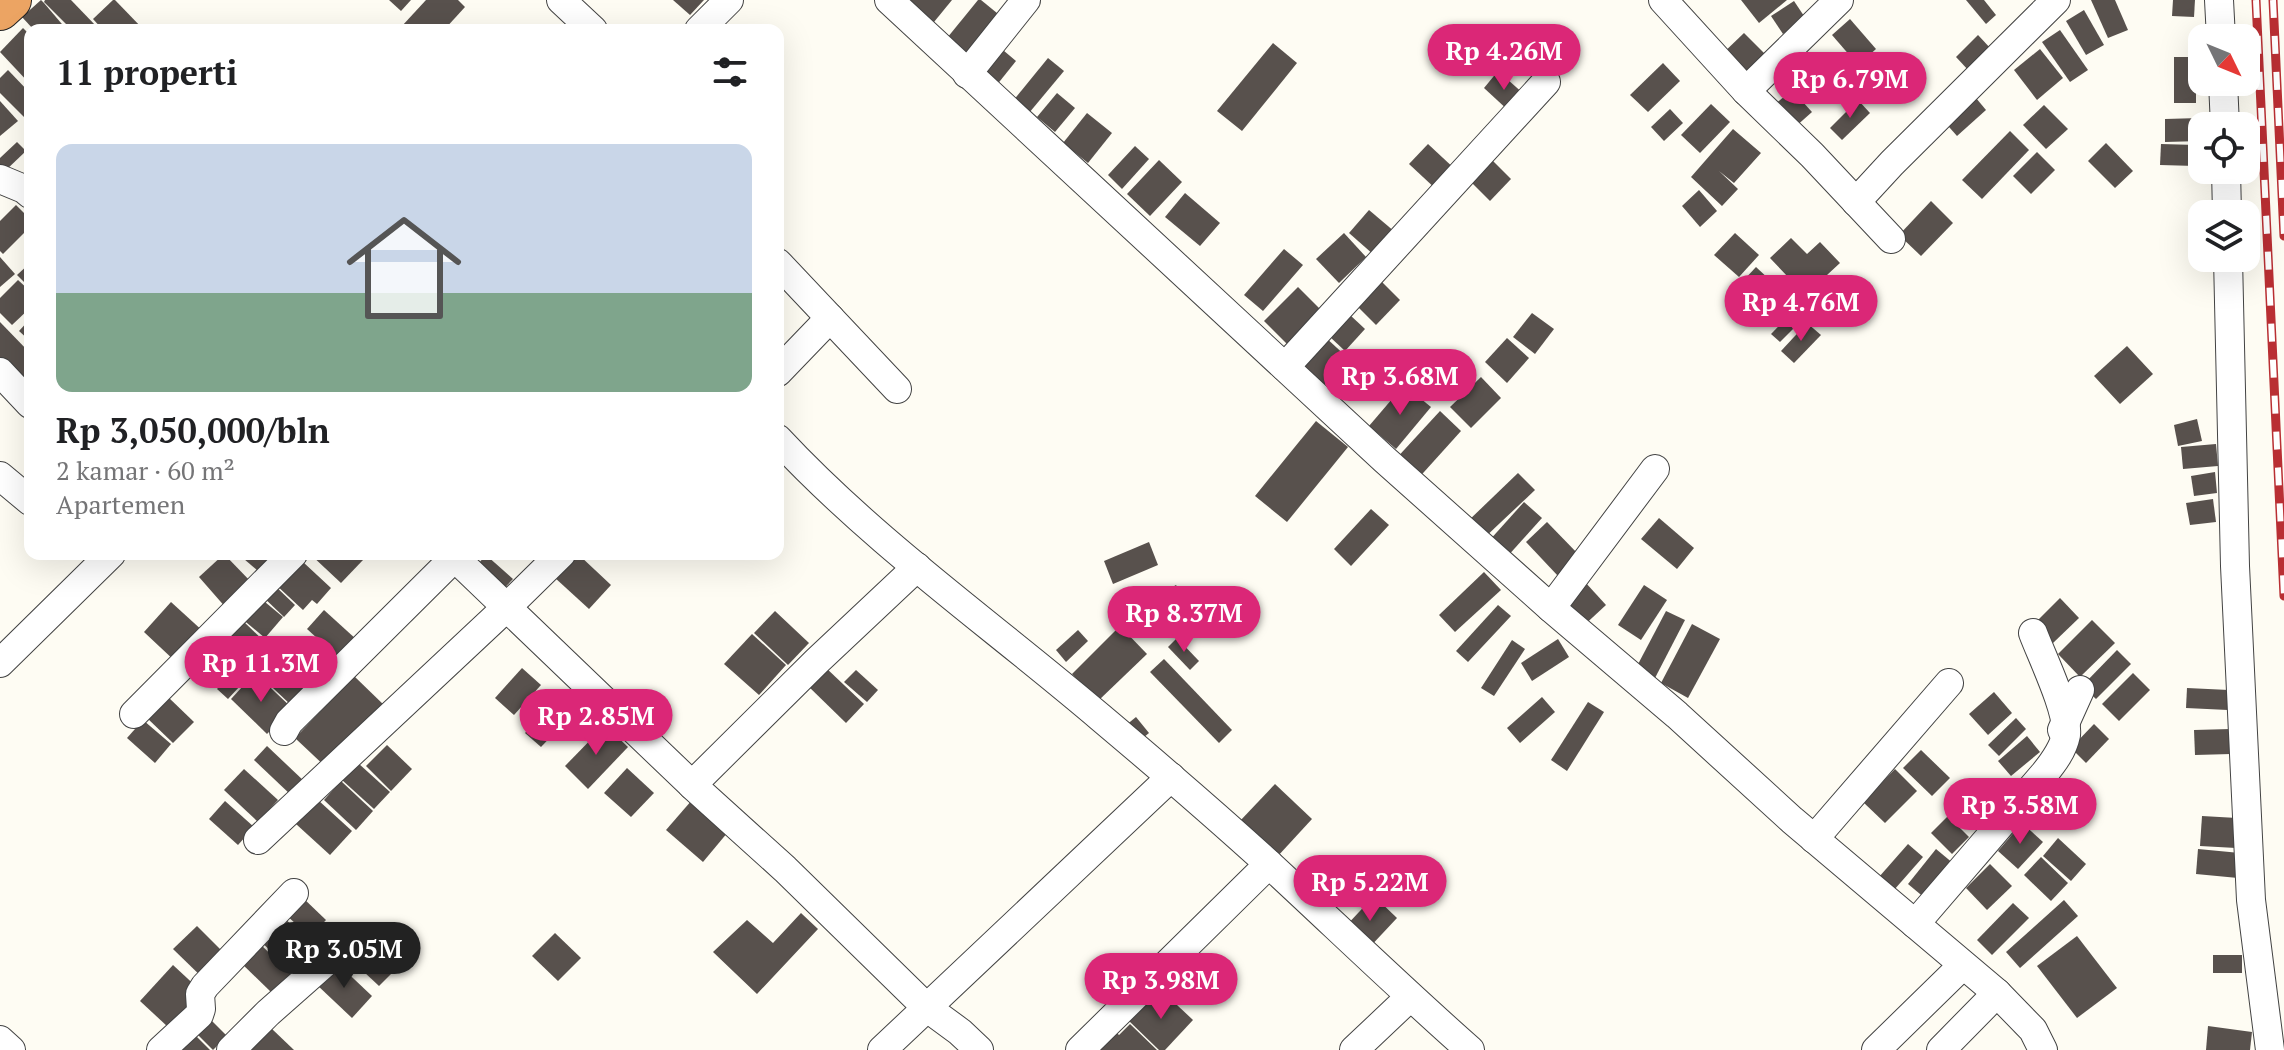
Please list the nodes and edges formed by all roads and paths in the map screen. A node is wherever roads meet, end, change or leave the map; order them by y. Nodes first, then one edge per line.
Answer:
1 (11, 0) edge
2 (561, 0) edge
3 (729, 0) edge
4 (889, 0) edge
5 (1026, 0) edge
6 (1663, 0) edge
7 (1839, 0) edge
8 (2056, 0) edge
9 (2219, 0) edge
10 (0, 10) edge
11 (587, 24) edge
12 (705, 24) edge
13 (2220, 24) edge
14 (967, 74) junction
15 (1546, 82) dead end
16 (1746, 91) junction
17 (0, 179) edge
18 (24, 189) edge
19 (1856, 202) junction
20 (1891, 239) dead end
21 (784, 269) edge
22 (2228, 272) edge
23 (830, 318) junction
24 (784, 366) edge
25 (1285, 367) junction
26 (0, 372) edge
27 (897, 389) dead end
28 (24, 398) edge
29 (784, 445) edge
30 (1655, 469) dead end
31 (0, 476) edge
32 (24, 496) edge
33 (105, 560) edge
34 (287, 560) edge
35 (449, 560) edge
36 (457, 560) edge
37 (555, 560) edge
38 (917, 567) junction
39 (508, 606) junction
40 (1551, 608) junction
41 (2033, 633) dead end
42 (0, 663) edge
43 (1949, 683) dead end
44 (2080, 690) dead end
45 (134, 714) dead end
46 (284, 731) dead end
47 (1171, 777) junction
48 (692, 785) junction
49 (1814, 839) junction
50 (258, 840) dead end
51 (1269, 864) junction
52 (294, 893) dead end
53 (1915, 924) junction
54 (336, 953) dead end
55 (1963, 965) junction
56 (1997, 993) junction
57 (1410, 997) junction
58 (926, 1007) junction
59 (0, 1040) edge
60 (11, 1050) edge
61 (161, 1050) edge
62 (231, 1050) edge
63 (882, 1050) edge
64 (979, 1050) edge
65 (1080, 1050) edge
66 (1354, 1050) edge
67 (1470, 1050) edge
68 (1876, 1050) edge
69 (1941, 1050) edge
70 (2043, 1050) edge
71 (2270, 1050) edge

1 - 10 highway
2 - 11 street
3 - 12 street
4 - 14 street
5 - 14 street
6 - 16 street
7 - 16 street
8 - 19 street
9 - 13 street
14 - 25 street
15 - 25 street
16 - 19 street
17 - 18 street
19 - 20 street
21 - 23 street
22 - 71 street
23 - 24 street
23 - 27 street
25 - 40 street
26 - 28 street
29 - 38 street
30 - 40 street
31 - 32 street
33 - 42 street
34 - 45 street
35 - 46 street
36 - 39 street
37 - 39 street
38 - 47 street
38 - 48 street
39 - 48 street
39 - 50 street
40 - 49 street
41 - 53 street
43 - 49 street
44 - 53 street
47 - 51 street
47 - 58 street
48 - 58 street
49 - 53 street
51 - 57 street
51 - 65 street
52 - 61 street
53 - 55 street
54 - 62 street
55 - 56 street
55 - 68 street
56 - 69 street
56 - 70 street
57 - 66 street
57 - 67 street
58 - 63 street
58 - 64 street
59 - 60 street

